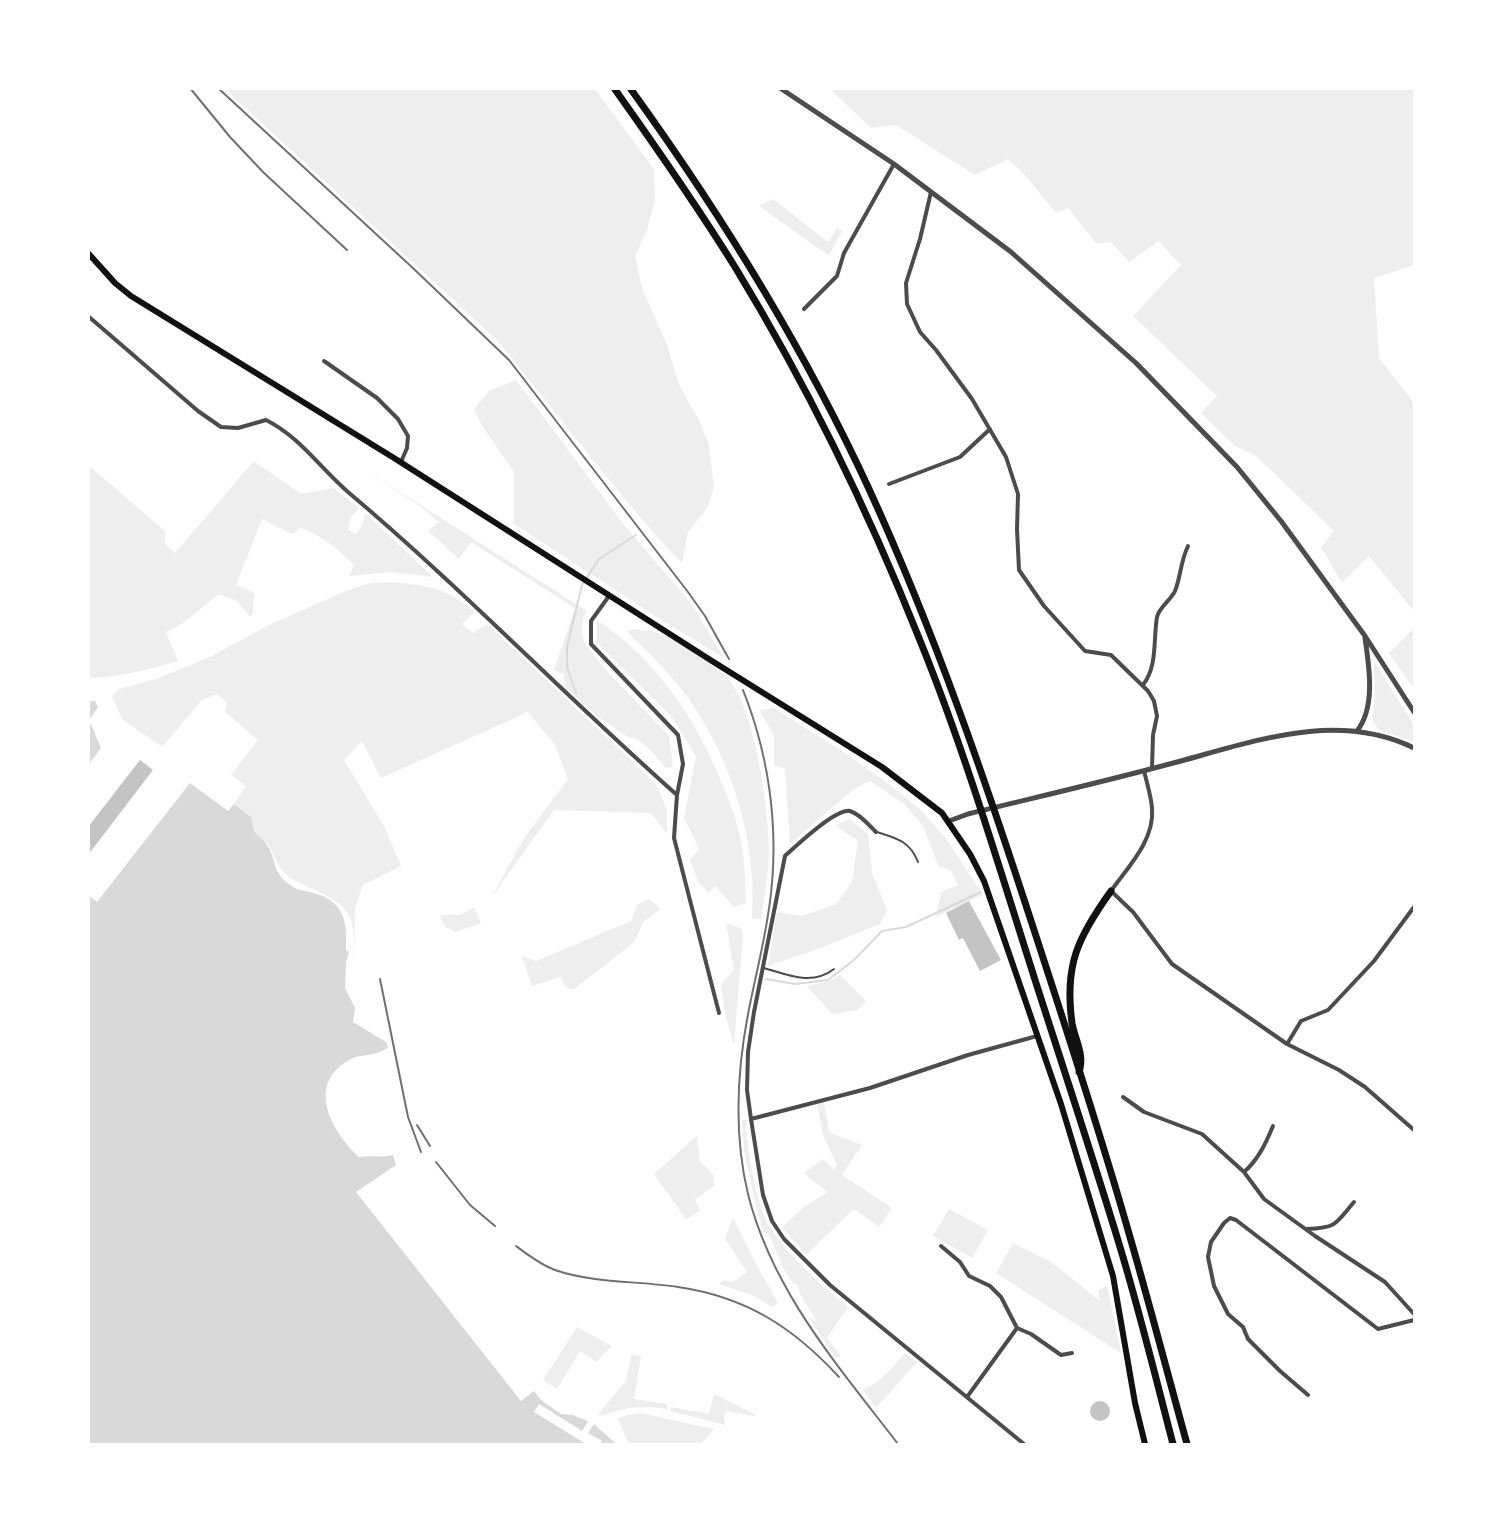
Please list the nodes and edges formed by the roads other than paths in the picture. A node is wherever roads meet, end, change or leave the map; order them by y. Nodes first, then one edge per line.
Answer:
1 (614, 88) edge
2 (630, 88) edge
3 (780, 88) edge
4 (894, 164) junction
5 (931, 191) junction
6 (88, 253) edge
7 (804, 309) dead end
8 (88, 316) edge
9 (324, 361) dead end
10 (990, 429) junction
11 (401, 462) junction
12 (889, 484) dead end
13 (1188, 546) dead end
14 (609, 595) junction
15 (1365, 636) junction
16 (1143, 685) junction
17 (1414, 712) edge
18 (1357, 731) junction
19 (1414, 748) edge
20 (1152, 769) junction
21 (1144, 771) junction
22 (677, 795) junction
23 (949, 821) junction
24 (876, 832) joint
25 (918, 862) dead end
26 (1111, 891) junction
27 (1414, 907) edge
28 (764, 968) junction
29 (834, 969) dead end
30 (719, 1013) dead end
31 (1037, 1036) junction
32 (1287, 1044) junction
33 (1079, 1072) junction
34 (1123, 1097) dead end
35 (751, 1119) junction
36 (1273, 1126) dead end
37 (1414, 1130) edge
38 (1244, 1172) junction
39 (1354, 1202) dead end
40 (1306, 1229) junction
41 (941, 1246) dead end
42 (1414, 1314) edge
43 (1414, 1320) edge
44 (1017, 1328) junction
45 (1072, 1353) dead end
46 (1308, 1395) dead end
47 (967, 1397) junction
48 (1024, 1444) edge
49 (1145, 1444) edge
50 (1173, 1444) edge
51 (1187, 1444) edge

1 - 50 highway
2 - 33 highway
3 - 4 street
4 - 5 street
4 - 7 street
5 - 10 street
5 - 15 street
6 - 11 main road
8 - 22 street
9 - 11 street
10 - 12 street
10 - 16 street
11 - 14 main road
13 - 16 street
14 - 22 street
14 - 23 main road
15 - 17 street
15 - 18 street
16 - 20 street
18 - 19 street
18 - 20 street
20 - 21 street
21 - 23 street
21 - 26 street
22 - 30 street
23 - 31 main road
24 - 25 lane
24 - 28 street
26 - 32 street
26 - 33 highway
27 - 32 street
28 - 29 lane
28 - 35 street
31 - 35 street
31 - 49 main road
32 - 37 street
33 - 51 highway
34 - 38 street
35 - 47 street
36 - 38 street
38 - 40 street
39 - 40 street
40 - 42 street
41 - 44 street
43 - 46 street
44 - 45 street
44 - 47 street
47 - 48 street

